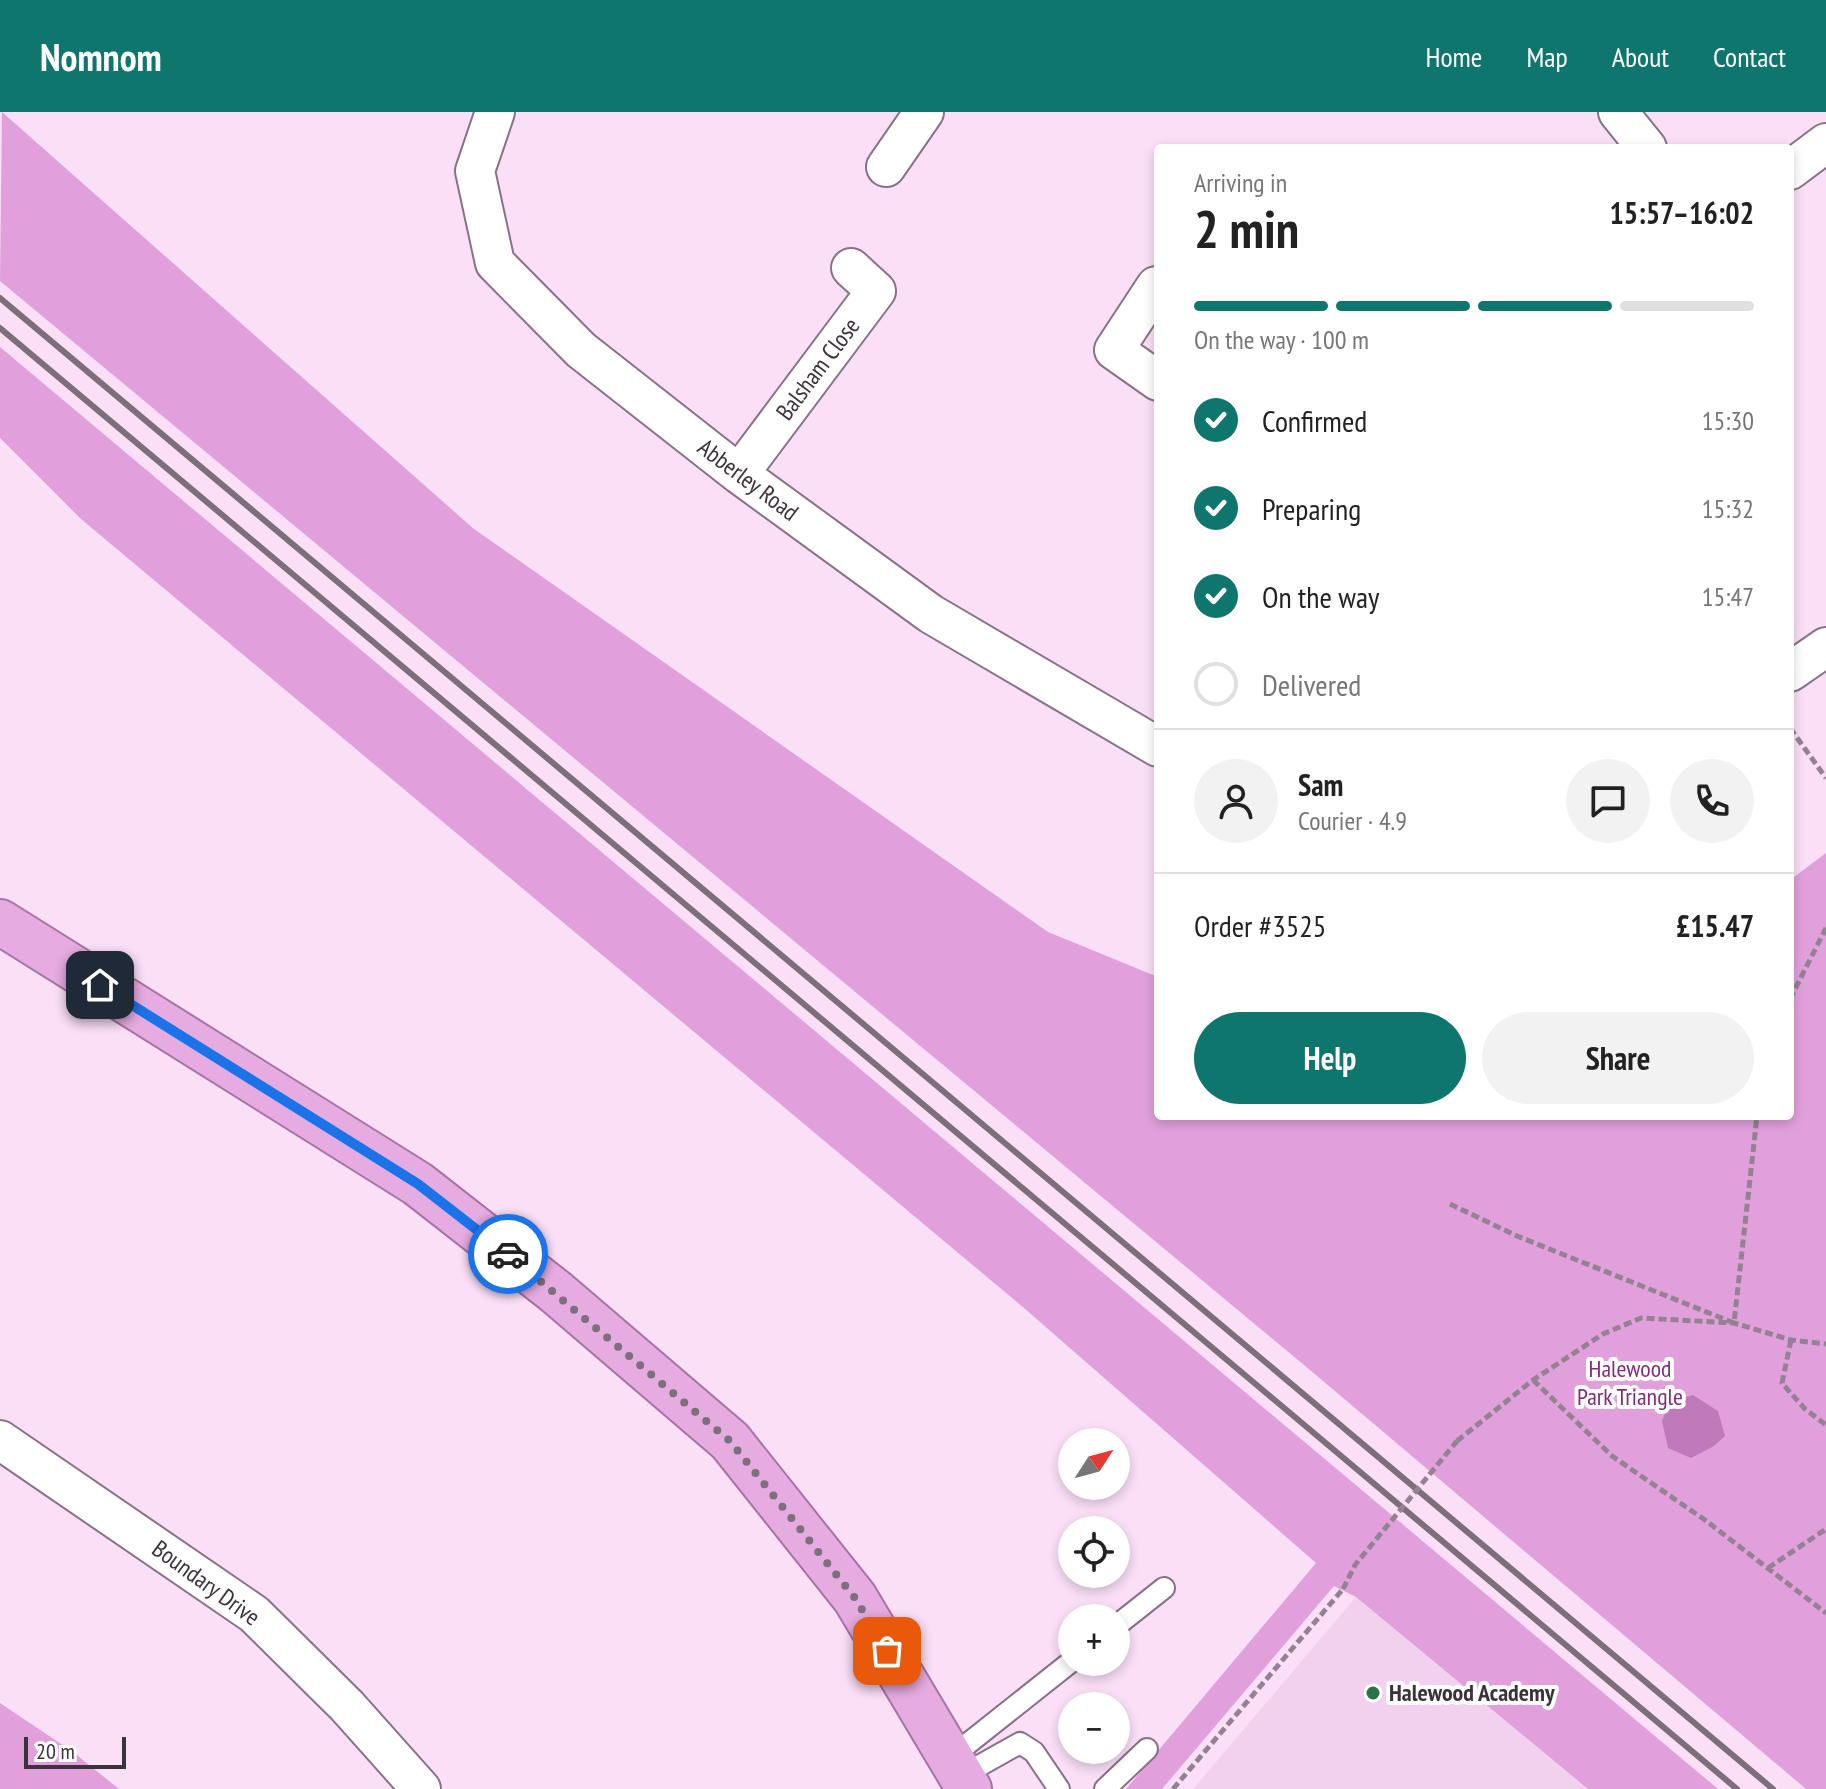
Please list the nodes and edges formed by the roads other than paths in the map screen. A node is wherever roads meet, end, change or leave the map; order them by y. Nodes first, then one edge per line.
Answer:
1 (495, 112) edge
2 (924, 112) edge
3 (1618, 112) edge
4 (1826, 143) edge
5 (1644, 144) edge
6 (886, 167) dead end
7 (1794, 167) edge
8 (851, 268) dead end
9 (1154, 289) edge
10 (1154, 378) edge
11 (739, 474) junction
12 (1826, 647) edge
13 (1794, 668) edge
14 (1154, 745) edge
15 (0, 922) edge
16 (0, 1440) edge
17 (1164, 1588) dead end
18 (1130, 1615) edge
19 (1058, 1675) edge
20 (1147, 1749) dead end
21 (960, 1774) edge
22 (421, 1789) edge
23 (1059, 1789) edge
24 (1105, 1789) edge

1 - 11 street, Abberley Road
2 - 6 street
3 - 5 street
4 - 7 street
8 - 11 street, Balsham Close
9 - 10 street
11 - 14 street, Abberley Road
12 - 13 street
15 - 21 highway
16 - 22 street, Boundary Drive
17 - 18 lane
19 - 21 lane
20 - 24 lane
21 - 23 lane

